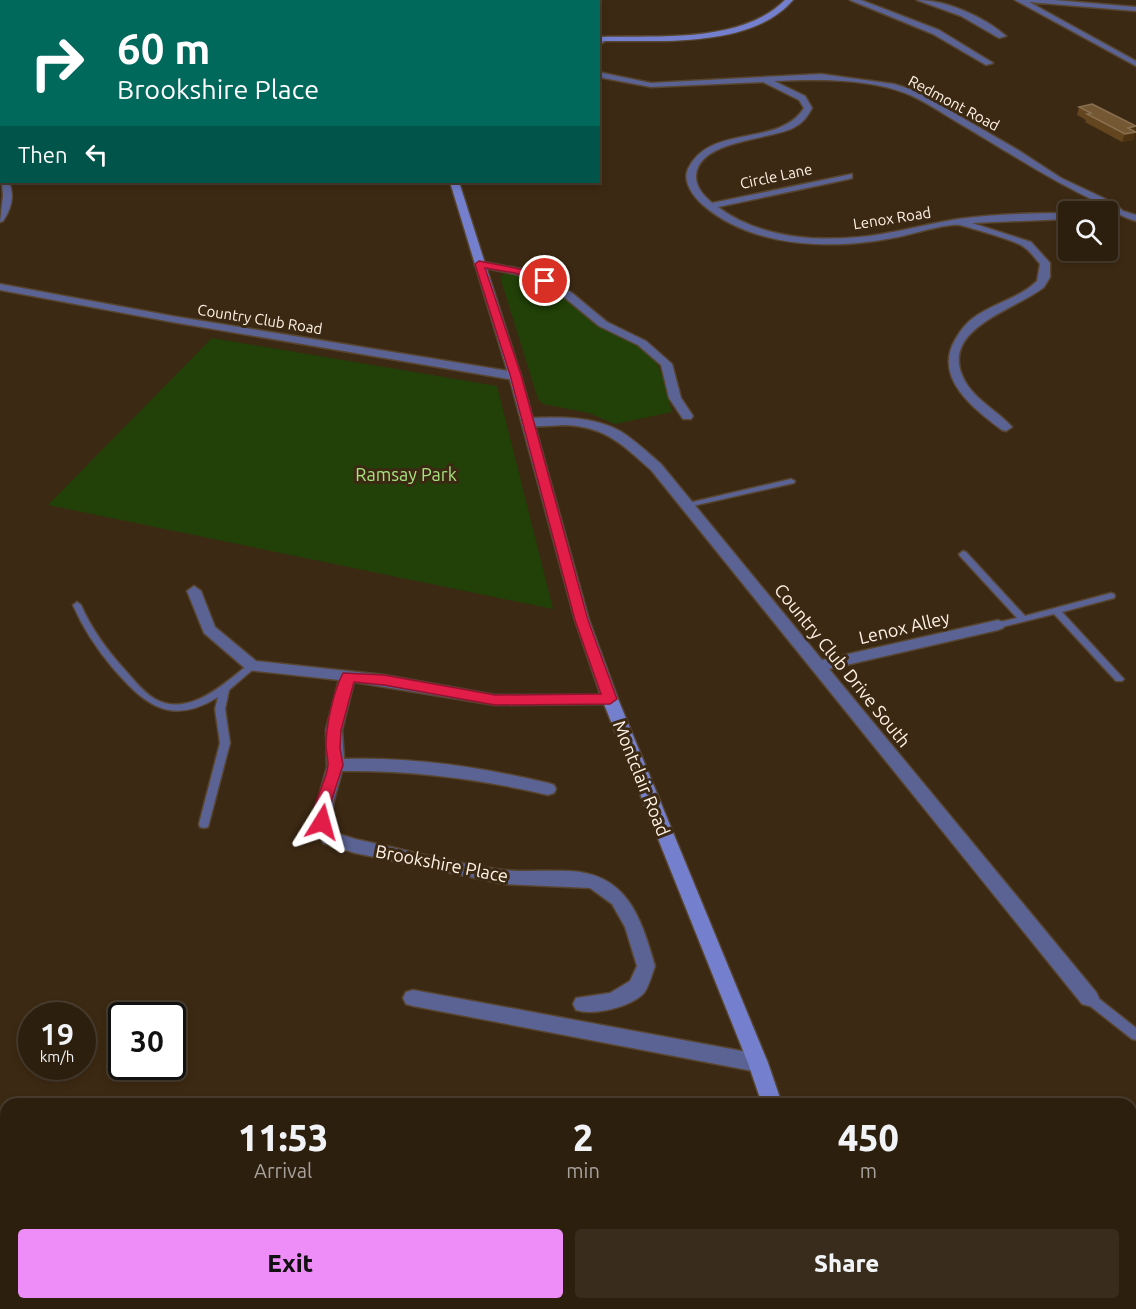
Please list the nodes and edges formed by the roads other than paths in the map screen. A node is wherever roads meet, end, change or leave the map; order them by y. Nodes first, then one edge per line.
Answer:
1 (789, 0) edge
2 (854, 0) edge
3 (921, 0) edge
4 (1019, 0) edge
5 (1028, 0) edge
6 (1136, 9) edge
7 (1002, 36) dead end
8 (602, 39) edge
9 (989, 63) dead end
10 (1136, 64) edge
11 (600, 75) edge
12 (766, 80) junction
13 (849, 176) dead end
14 (6, 183) edge
15 (454, 183) edge
16 (710, 206) junction
17 (1120, 213) joint
18 (1058, 216) edge
19 (1136, 218) edge
20 (0, 219) edge
21 (958, 222) junction
22 (479, 264) junction
23 (0, 287) edge
24 (515, 375) junction
25 (687, 416) dead end
26 (528, 422) junction
27 (1006, 427) dead end
28 (791, 481) dead end
29 (688, 505) junction
30 (963, 554) dead end
31 (194, 591) dead end
32 (1112, 596) dead end
33 (77, 605) dead end
34 (1056, 611) junction
35 (1023, 619) junction
36 (998, 625) joint
37 (252, 666) junction
38 (819, 666) junction
39 (348, 676) junction
40 (1119, 678) dead end
41 (224, 689) junction
42 (610, 699) junction
43 (336, 765) junction
44 (548, 789) dead end
45 (204, 824) dead end
46 (413, 998) dead end
47 (1089, 998) joint
48 (583, 1004) dead end
49 (1136, 1035) edge
50 (758, 1063) junction
51 (770, 1098) edge

1 - 8 main road
2 - 9 street
3 - 7 street
4 - 10 street
5 - 6 street
11 - 12 street, Redmont Road
12 - 16 street, Lenox Road
12 - 17 street, Redmont Road
13 - 16 street, Circle Lane
14 - 20 street
15 - 22 main road, Montclair Road
16 - 21 street, Lenox Road
17 - 19 street, Redmont Road
18 - 21 street, Lenox Road
21 - 27 street, Lenox Road
22 - 24 main road, Montclair Road
22 - 25 street
23 - 24 street, Country Club Road
24 - 26 main road, Montclair Road
26 - 29 street, Country Club Drive South
26 - 42 main road, Montclair Road
28 - 29 lane
29 - 38 street, Country Club Drive South
30 - 35 lane
31 - 37 street
32 - 34 lane
33 - 41 lane
34 - 35 lane
34 - 40 lane
35 - 36 lane
36 - 38 street, Lenox Alley
37 - 39 street
37 - 41 lane
38 - 47 street, Country Club Drive South
39 - 42 street
39 - 43 street, Brookshire Place
41 - 45 lane
42 - 50 main road, Montclair Road
43 - 44 street
43 - 48 street, Brookshire Place
46 - 50 street
47 - 49 lane
50 - 51 main road, Montclair Road

